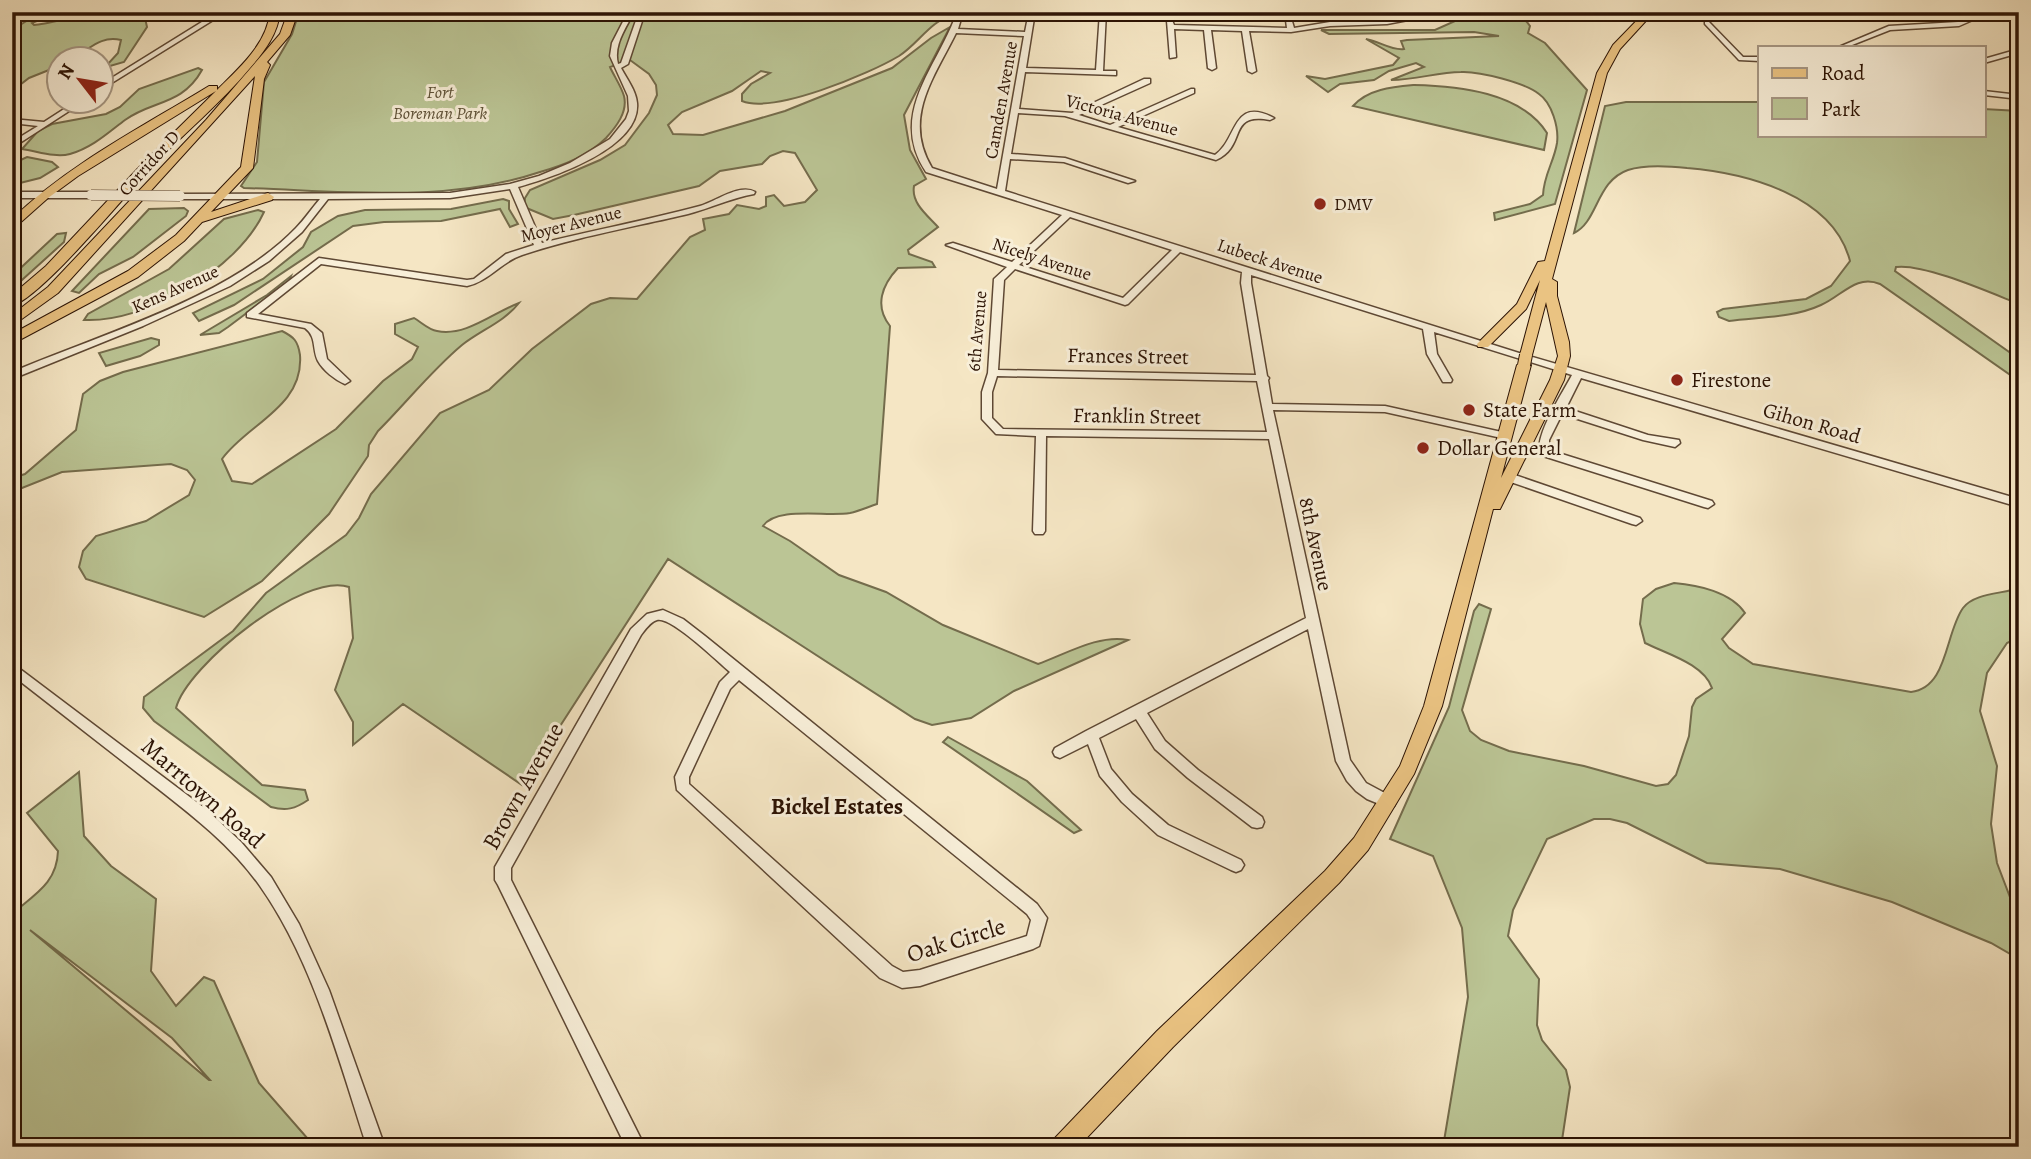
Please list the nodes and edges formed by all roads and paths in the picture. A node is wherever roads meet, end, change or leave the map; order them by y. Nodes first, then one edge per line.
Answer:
1 (25, 12) edge
2 (223, 12) edge
3 (275, 12) edge
4 (293, 12) edge
5 (631, 12) edge
6 (642, 12) edge
7 (960, 12) edge
8 (1032, 12) edge
9 (1102, 12) edge
10 (1119, 12) edge
11 (1447, 12) edge
12 (1650, 12) edge
13 (1988, 12) edge
14 (1150, 13) edge
15 (1170, 13) edge
16 (1229, 13) edge
17 (12, 21) edge
18 (1707, 23) dead end
19 (1170, 27) junction
20 (1207, 28) junction
21 (1245, 29) junction
22 (1291, 30) junction
23 (956, 31) junction
24 (1028, 34) junction
25 (1844, 46) edge
26 (2019, 51) edge
27 (269, 54) junction
28 (1171, 57) dead end
29 (1758, 59) edge
30 (1986, 60) edge
31 (246, 66) junction
32 (618, 67) junction
33 (1212, 68) dead end
34 (1022, 70) junction
35 (1252, 71) dead end
36 (1099, 72) junction
37 (1113, 74) dead end
38 (116, 78) edge
39 (1147, 81) dead end
40 (1191, 91) dead end
41 (1986, 93) edge
42 (2019, 97) edge
43 (1015, 111) junction
44 (57, 116) edge
45 (1072, 116) junction
46 (1270, 118) dead end
47 (12, 121) edge
48 (45, 124) junction
49 (1111, 127) junction
50 (12, 146) edge
51 (1007, 156) junction
52 (1131, 181) dead end
53 (513, 186) junction
54 (751, 192) dead end
55 (1000, 193) junction
56 (12, 195) edge
57 (44, 195) junction
58 (326, 196) junction
59 (219, 197) junction
60 (268, 197) junction
61 (1068, 214) junction
62 (12, 226) edge
63 (189, 228) junction
64 (950, 245) dead end
65 (539, 246) junction
66 (1179, 248) junction
67 (1554, 249) junction
68 (1012, 266) junction
69 (1247, 271) junction
70 (12, 302) edge
71 (1125, 302) joint
72 (12, 322) edge
73 (1428, 327) junction
74 (12, 340) edge
75 (1483, 344) junction
76 (1522, 358) junction
77 (1561, 368) junction
78 (993, 373) junction
79 (1578, 373) junction
80 (12, 376) edge
81 (1264, 378) junction
82 (1447, 380) dead end
83 (345, 381) dead end
84 (1267, 407) junction
85 (1559, 409) junction
86 (1000, 432) joint
87 (1041, 434) junction
88 (1273, 436) junction
89 (1506, 436) junction
90 (1675, 443) dead end
91 (1508, 477) junction
92 (2019, 503) edge
93 (1708, 504) dead end
94 (1636, 521) dead end
95 (1481, 528) junction
96 (1039, 531) dead end
97 (664, 615) joint
98 (1312, 621) junction
99 (12, 668) edge
100 (738, 672) junction
101 (1139, 712) junction
102 (1091, 735) junction
103 (1060, 752) dead end
104 (1389, 802) junction
105 (1257, 822) dead end
106 (1236, 865) dead end
107 (376, 1147) edge
108 (636, 1147) edge
109 (1062, 1147) edge

1 - 17 street
2 - 38 street
3 - 31 highway, Corridor D
4 - 27 highway, Corridor D
5 - 32 street
6 - 32 street
7 - 23 street, Lubeck Avenue
8 - 24 street, Camden Avenue
9 - 36 street
10 - 14 street
11 - 22 street
12 - 67 main road
13 - 25 street
14 - 15 street
15 - 16 street
15 - 19 street
16 - 22 street
18 - 29 street
19 - 20 street
19 - 28 street
20 - 21 street
20 - 33 street
21 - 22 street
21 - 35 street
23 - 24 street
23 - 55 street, Lubeck Avenue
24 - 34 street, Camden Avenue
26 - 30 street
27 - 59 highway
27 - 72 highway, Corridor D
31 - 57 highway
31 - 70 highway, Corridor D
32 - 53 street
34 - 36 street
34 - 43 street, Camden Avenue
36 - 37 street
39 - 45 street
40 - 49 street
41 - 42 street
43 - 45 street, Victoria Avenue
43 - 51 street, Camden Avenue
44 - 48 street
45 - 49 street, Victoria Avenue
46 - 49 street, Victoria Avenue
47 - 48 street
48 - 50 street
51 - 52 street
51 - 55 street, Camden Avenue
53 - 58 street
53 - 65 street
54 - 65 street, Moyer Avenue
55 - 61 street, Lubeck Avenue
56 - 57 street
57 - 59 street, bridge
57 - 62 highway
58 - 60 street
58 - 80 street, Kens Avenue
59 - 60 street
59 - 63 highway
60 - 63 highway
61 - 66 street, Lubeck Avenue
61 - 68 street, 6th Avenue
63 - 74 highway
64 - 68 street, Nicely Avenue
65 - 83 street, Moyer Avenue
66 - 69 street, Lubeck Avenue
66 - 71 street
67 - 75 main road
67 - 76 main road
67 - 77 main road
68 - 71 street, Nicely Avenue
68 - 78 street, 6th Avenue
69 - 73 street, Lubeck Avenue
69 - 81 street, 8th Avenue
73 - 75 street, Lubeck Avenue
73 - 82 street
75 - 76 street, Lubeck Avenue
76 - 77 street, Gihon Road
76 - 89 main road
77 - 79 street, Gihon Road
77 - 91 main road
78 - 81 street, Frances Street
78 - 86 street, 6th Avenue
79 - 85 street
79 - 92 street, Gihon Road
81 - 84 street, 8th Avenue
84 - 88 street, 8th Avenue
84 - 89 street
85 - 90 street
85 - 93 street
86 - 87 street, Franklin Street
87 - 88 street, Franklin Street
87 - 96 street
88 - 98 street, 8th Avenue
89 - 95 main road
91 - 94 street
91 - 95 main road
95 - 104 main road
97 - 100 street, Oak Circle
97 - 108 street, Brown Avenue
98 - 101 street
98 - 104 street, 8th Avenue
99 - 107 street, Marrtown Road
100 - 100 street, Oak Circle
101 - 102 street
101 - 105 street
102 - 103 street
102 - 106 street
104 - 109 main road

